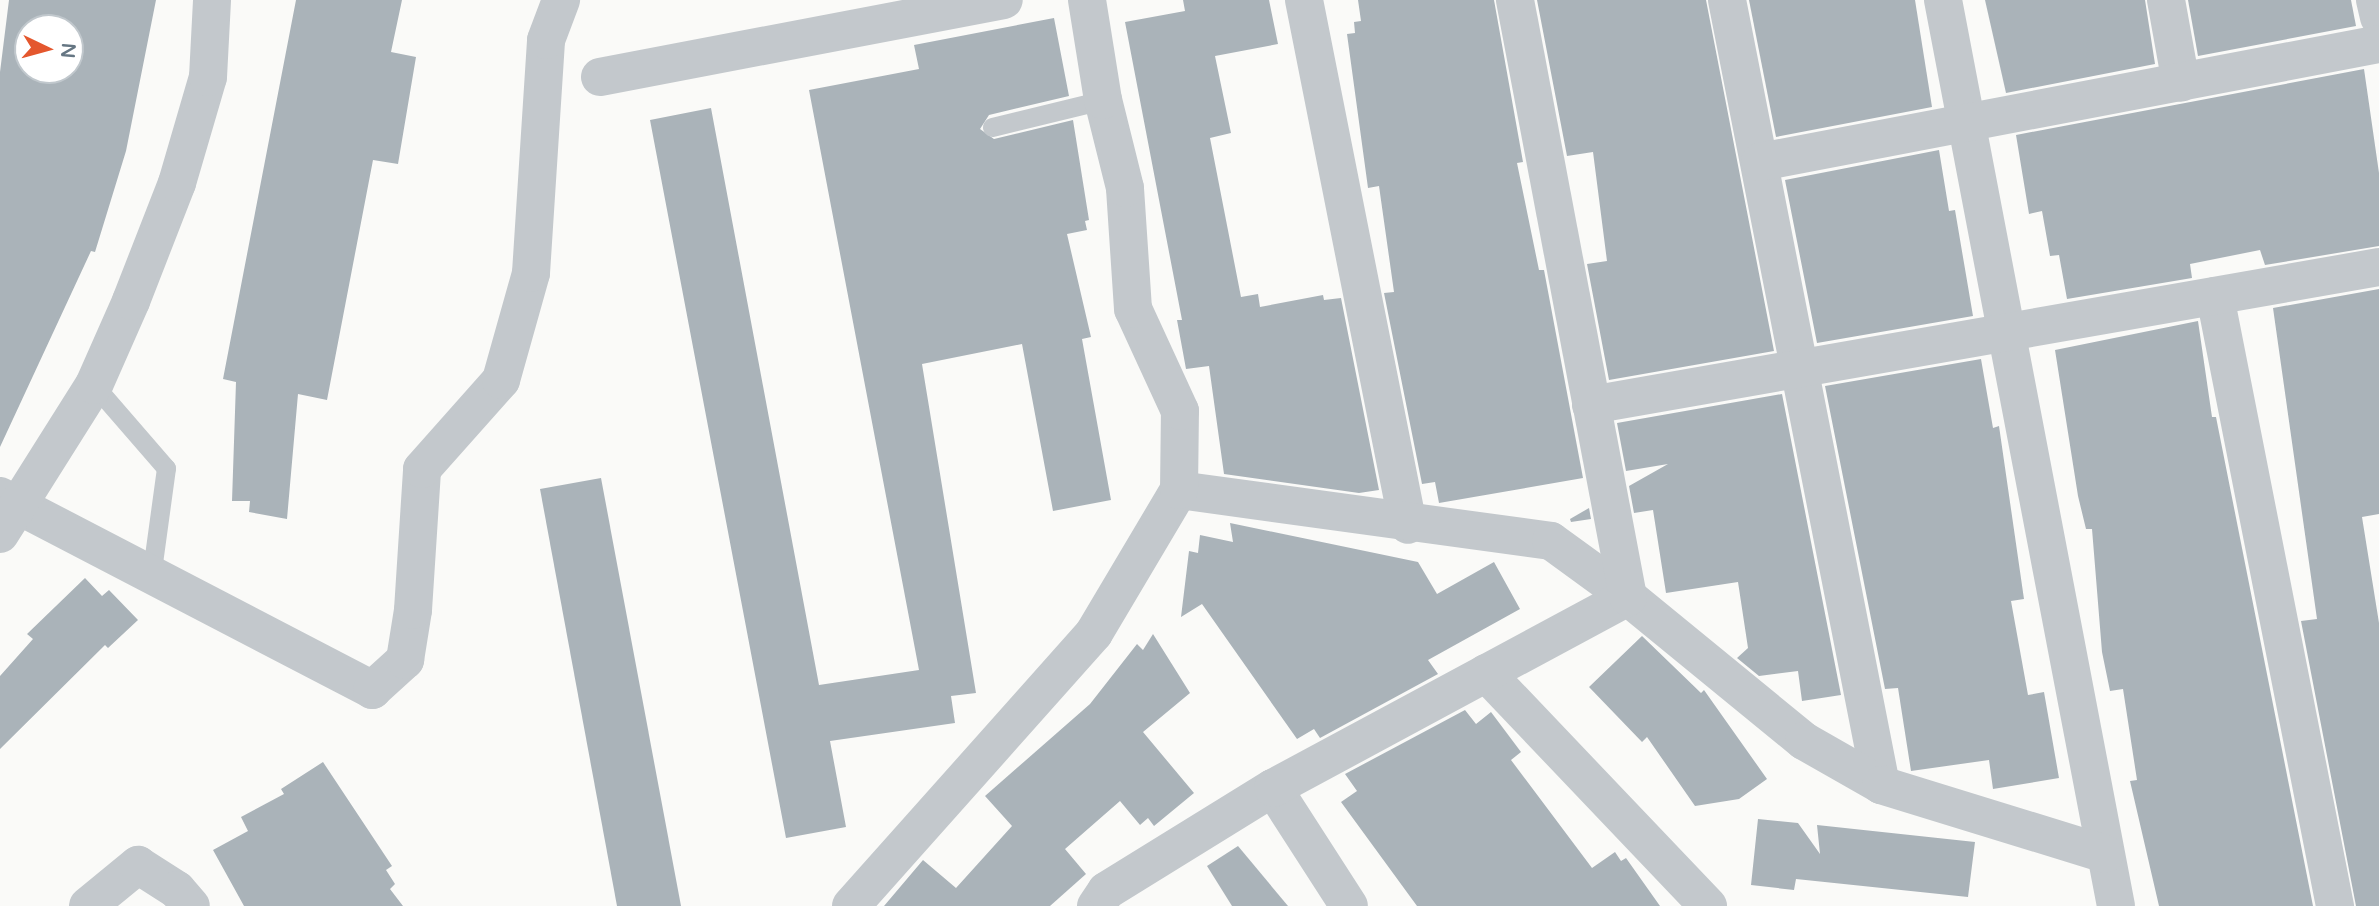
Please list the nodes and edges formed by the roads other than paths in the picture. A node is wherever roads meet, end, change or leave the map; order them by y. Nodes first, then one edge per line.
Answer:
1 (212, 0) edge
2 (561, 0) edge
3 (1004, 0) edge
4 (1087, 0) edge
5 (1304, 0) edge
6 (1515, 0) edge
7 (1727, 0) edge
8 (1943, 0) edge
9 (2166, 0) edge
10 (2375, 0) edge
11 (2379, 18) edge
12 (2379, 44) edge
13 (600, 78) dead end
14 (2181, 83) junction
15 (1104, 100) junction
16 (1968, 123) junction
17 (992, 127) dead end
18 (1760, 162) junction
19 (2379, 267) edge
20 (2215, 296) junction
21 (2009, 330) junction
22 (1797, 369) junction
23 (94, 385) junction
24 (1591, 405) junction
25 (1179, 490) junction
26 (5, 513) edge
27 (1408, 524) junction
28 (150, 578) junction
29 (1628, 597) junction
30 (1486, 673) junction
31 (1881, 785) junction
32 (1273, 788) junction
33 (2105, 854) junction
34 (88, 906) edge
35 (191, 906) edge
36 (851, 906) edge
37 (1096, 906) edge
38 (1349, 906) edge
39 (1708, 906) edge
40 (2116, 906) edge
41 (2335, 906) edge

1 - 23 street
2 - 28 street
3 - 13 street
4 - 15 street
5 - 27 street
6 - 24 street
7 - 18 street
8 - 16 street
9 - 14 street
10 - 11 street
12 - 14 street
14 - 16 street
15 - 17 lane
15 - 25 street
16 - 18 street
16 - 21 street
18 - 22 street
19 - 20 street
20 - 21 street
20 - 41 street
21 - 22 street
21 - 33 street
22 - 24 street
22 - 31 street
23 - 26 street
23 - 28 lane
24 - 29 street
25 - 27 street
25 - 36 street
26 - 28 street
27 - 29 street
29 - 30 street
29 - 31 street
30 - 32 street
30 - 39 street
31 - 33 street
32 - 37 street
32 - 38 street
33 - 40 street
34 - 35 street

